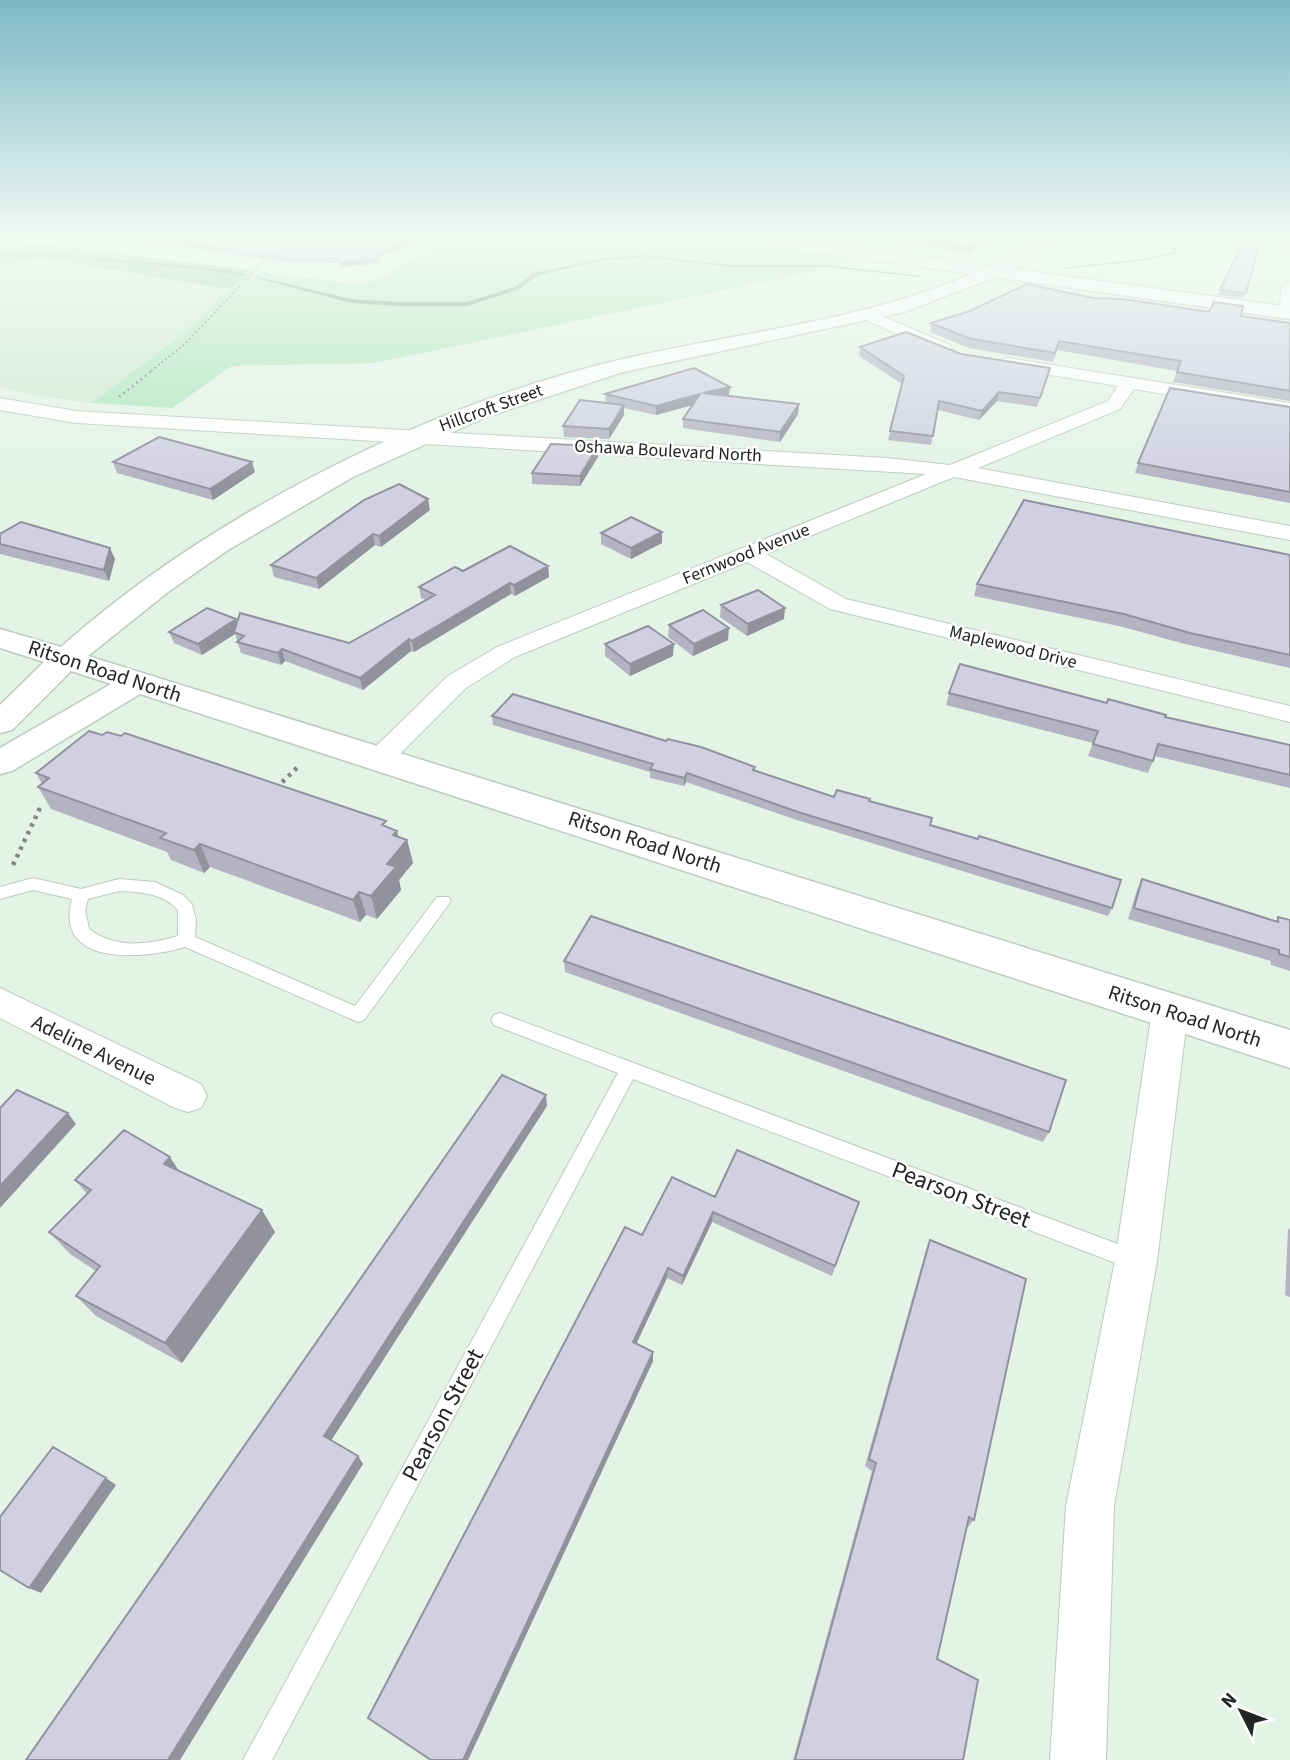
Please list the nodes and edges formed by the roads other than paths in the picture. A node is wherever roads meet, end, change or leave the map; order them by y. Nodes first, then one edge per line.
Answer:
1 (834, 321) edge
2 (883, 321) edge
3 (966, 356) edge
4 (993, 360) edge
5 (1129, 383) junction
6 (0, 404) edge
7 (494, 405) junction
8 (1290, 410) edge
9 (415, 437) junction
10 (520, 442) junction
11 (950, 472) junction
12 (1290, 534) edge
13 (747, 553) junction
14 (0, 638) edge
15 (68, 659) junction
16 (137, 682) junction
17 (1290, 714) edge
18 (0, 723) edge
19 (381, 757) junction
20 (0, 763) edge
21 (0, 893) edge
22 (81, 895) junction
23 (443, 901) dead end
24 (186, 940) junction
25 (0, 1002) edge
26 (1170, 1011) junction
27 (500, 1020) dead end
28 (1290, 1049) edge
29 (629, 1069) junction
30 (188, 1097) dead end
31 (1136, 1261) junction
32 (257, 1760) edge
33 (1078, 1760) edge

1 - 7 street, Hillcroft Street
2 - 3 street
4 - 5 street
5 - 8 street
5 - 11 street, Fernwood Avenue
6 - 9 street, Oshawa Boulevard North
7 - 9 street, Hillcroft Street
7 - 10 street
9 - 10 street, Oshawa Boulevard North
9 - 15 street, Hillcroft Street
10 - 11 street, Oshawa Boulevard North
11 - 12 street, Oshawa Boulevard North
11 - 13 street, Fernwood Avenue
13 - 17 street, Maplewood Drive
13 - 19 street, Fernwood Avenue
14 - 15 street, Ritson Road North
15 - 16 street, Ritson Road North
15 - 18 street, Hillcroft Street
16 - 19 street, Ritson Road North
16 - 20 street
19 - 26 street, Ritson Road North
21 - 22 lane
22 - 24 lane
22 - 24 lane
23 - 24 lane
25 - 30 street, Adeline Avenue
26 - 28 street, Ritson Road North
26 - 31 street
27 - 29 lane, Pearson Street
29 - 31 lane, Pearson Street
29 - 32 lane, Pearson Street
31 - 33 street

